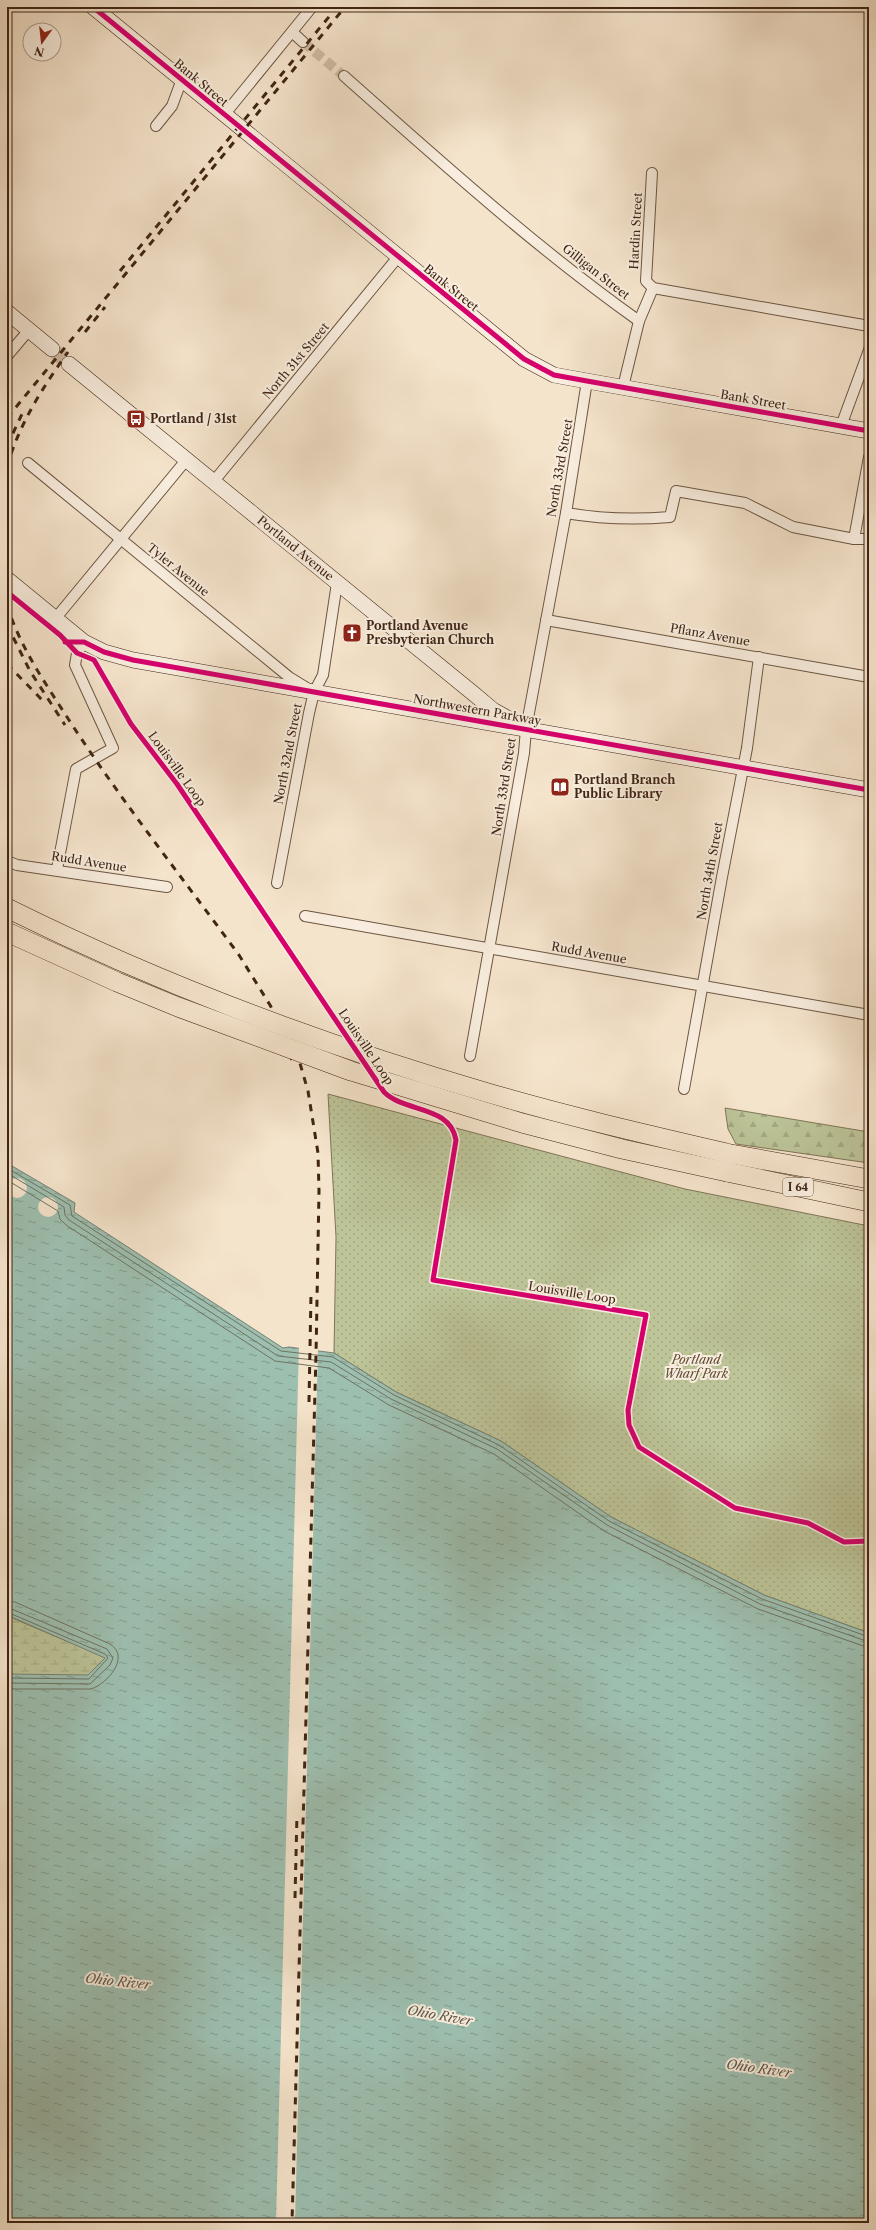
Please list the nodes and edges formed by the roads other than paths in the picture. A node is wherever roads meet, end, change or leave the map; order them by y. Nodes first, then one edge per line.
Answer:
1 (93, 7) edge
2 (312, 7) edge
3 (292, 32) junction
4 (303, 42) tunnel mouth
5 (344, 76) tunnel mouth
6 (182, 79) junction
7 (224, 115) junction
8 (156, 126) dead end
9 (652, 173) dead end
10 (398, 257) junction
11 (653, 288) junction
12 (7, 312) edge
13 (639, 321) junction
14 (869, 326) edge
15 (29, 330) junction
16 (52, 349) tunnel mouth
17 (869, 350) edge
18 (7, 356) edge
19 (69, 364) tunnel mouth
20 (587, 381) junction
21 (622, 387) junction
22 (841, 426) junction
23 (869, 431) edge
24 (869, 457) edge
25 (187, 459) junction
26 (28, 463) dead end
27 (214, 481) junction
28 (566, 513) junction
29 (854, 539) junction
30 (869, 539) edge
31 (121, 540) junction
32 (7, 579) edge
33 (337, 583) junction
34 (55, 619) junction
35 (546, 620) junction
36 (84, 642) junction
37 (759, 657) junction
38 (869, 677) edge
39 (314, 692) junction
40 (526, 729) junction
41 (743, 768) junction
42 (869, 790) edge
43 (7, 861) edge
44 (57, 869) junction
45 (277, 883) dead end
46 (168, 887) dead end
47 (7, 908) edge
48 (305, 916) dead end
49 (7, 932) edge
50 (490, 948) junction
51 (702, 986) junction
52 (869, 1016) edge
53 (470, 1056) dead end
54 (684, 1089) dead end
55 (729, 1163) junction
56 (869, 1179) edge
57 (845, 1197) junction
58 (869, 1198) edge
59 (869, 1202) edge

1 - 6 street, Bank Street
2 - 3 street
3 - 4 street
3 - 7 street
5 - 13 street, Gilligan Street
6 - 7 street, Bank Street
6 - 8 street
7 - 10 street, Bank Street
9 - 11 street, Hardin Street
10 - 20 street, Bank Street
10 - 27 street, North 31st Street
11 - 13 street, Gilligan Street
11 - 14 street
12 - 15 street
13 - 21 street
15 - 16 street
15 - 18 street
17 - 22 street
19 - 25 street, Portland Avenue
20 - 21 street, Bank Street
20 - 28 street, North 33rd Street
21 - 22 street, Bank Street
22 - 23 street, Bank Street
24 - 29 street
25 - 27 street, Portland Avenue
25 - 31 street
26 - 31 street, Tyler Avenue
27 - 33 street, Portland Avenue
28 - 29 street
28 - 35 street, North 33rd Street
29 - 30 street
31 - 34 street
31 - 39 street, Tyler Avenue
32 - 34 street, Northwestern Parkway
33 - 39 street, North 32nd Street
33 - 40 street, Portland Avenue
34 - 36 street, Northwestern Parkway
35 - 37 street, Pflanz Avenue
35 - 40 street, North 33rd Street
36 - 39 street, Northwestern Parkway
36 - 44 street
37 - 38 street, Pflanz Avenue
37 - 41 street, North 34th Street
39 - 40 street, Northwestern Parkway
39 - 45 street, North 32nd Street
40 - 41 street, Northwestern Parkway
40 - 50 street, North 33rd Street
41 - 42 street, Northwestern Parkway
41 - 51 street, North 34th Street
43 - 44 street, Rudd Avenue
44 - 46 street, Rudd Avenue
47 - 55 highway, I 64, bridge
48 - 50 street, Rudd Avenue
49 - 55 highway, I 64, bridge
50 - 51 street, Rudd Avenue
50 - 53 street, North 33rd Street
51 - 52 street, Rudd Avenue
51 - 54 street, North 34th Street
55 - 56 highway, I 64
55 - 57 highway, I 64
57 - 58 highway
57 - 59 highway, I 64

